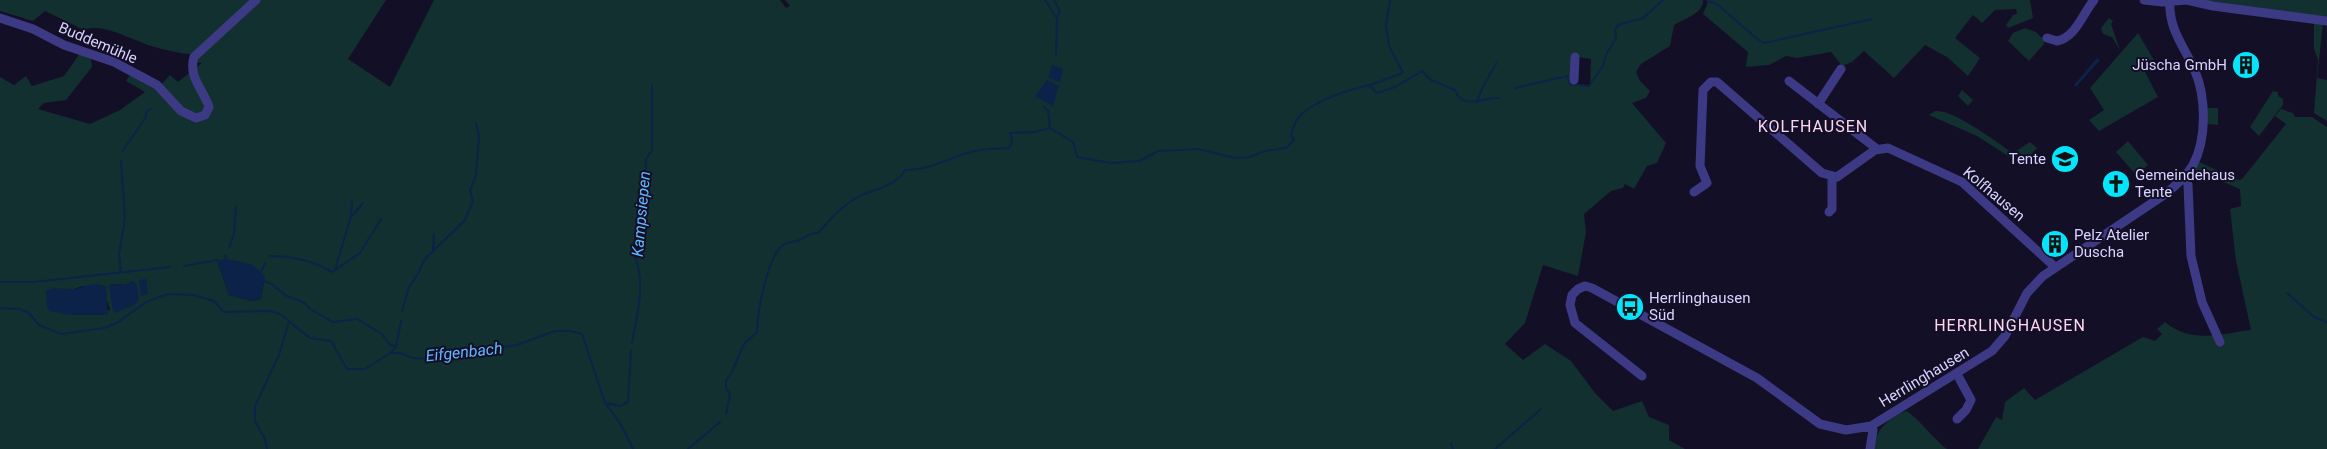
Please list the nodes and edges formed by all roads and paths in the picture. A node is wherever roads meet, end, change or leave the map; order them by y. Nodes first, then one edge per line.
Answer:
1 (256, 0) edge
2 (2094, 0) edge
3 (2144, 0) edge
4 (2170, 1) edge
5 (0, 18) edge
6 (2327, 21) edge
7 (2047, 38) dead end
8 (1576, 57) dead end
9 (1841, 69) dead end
10 (1574, 80) dead end
11 (1789, 81) dead end
12 (1818, 104) junction
13 (1877, 149) junction
14 (2185, 176) junction
15 (1832, 178) junction
16 (1694, 192) dead end
17 (1829, 212) dead end
18 (2055, 267) junction
19 (2220, 342) dead end
20 (1957, 374) junction
21 (1642, 376) dead end
22 (1957, 419) dead end
23 (1871, 426) junction
24 (1870, 449) edge

1 - 5 street, Buddemühle
2 - 7 street
3 - 4 street
4 - 6 street
4 - 14 street, Herrlinghausen
8 - 10 street
9 - 12 street
11 - 12 street
12 - 13 street
13 - 15 street
13 - 18 street, Kolfhausen
14 - 18 street, Herrlinghausen
14 - 19 street
15 - 16 street
15 - 17 street
18 - 20 street, Herrlinghausen
20 - 22 street
20 - 23 street, Herrlinghausen
21 - 23 street, Herrlinghausen
23 - 24 street, Herrlinghausen

